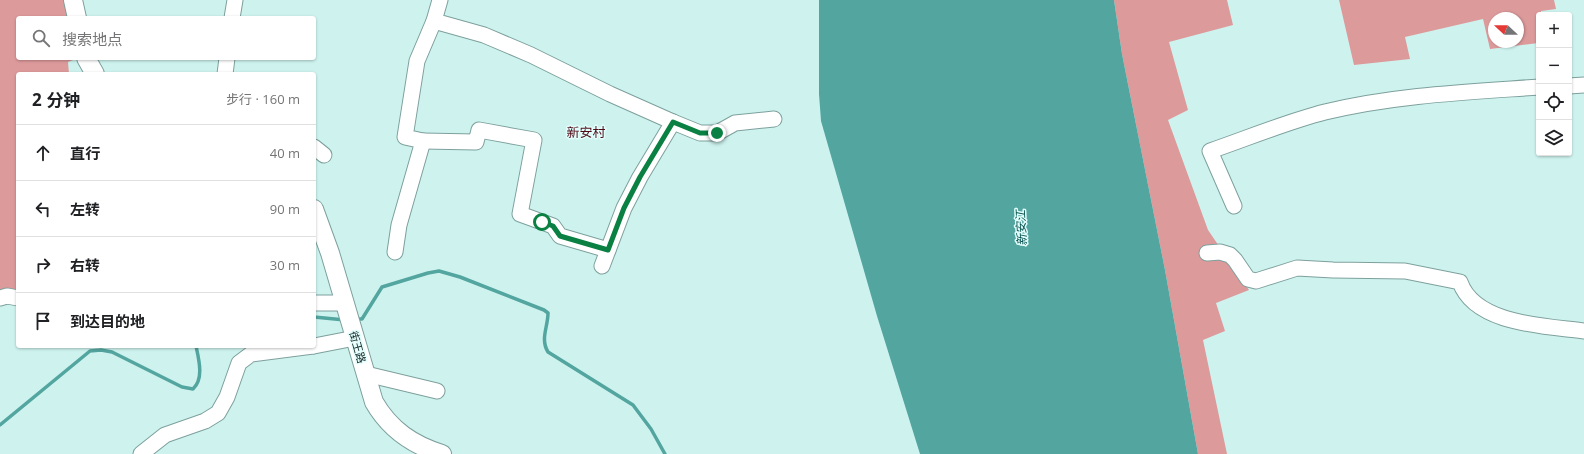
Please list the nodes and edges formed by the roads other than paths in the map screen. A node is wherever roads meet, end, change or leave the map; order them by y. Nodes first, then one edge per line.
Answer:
1 (73, 0) edge
2 (235, 0) edge
3 (440, 0) edge
4 (77, 16) edge
5 (232, 16) edge
6 (434, 21) junction
7 (87, 60) edge
8 (227, 60) edge
9 (94, 72) edge
10 (225, 72) edge
11 (1584, 85) edge
12 (1572, 86) edge
13 (1536, 87) edge
14 (774, 119) dead end
15 (673, 122) junction
16 (423, 141) junction
17 (1234, 206) dead end
18 (316, 214) edge
19 (608, 250) junction
20 (395, 252) dead end
21 (1207, 253) dead end
22 (602, 266) dead end
23 (0, 298) edge
24 (16, 298) edge
25 (316, 303) edge
26 (346, 306) junction
27 (1584, 331) edge
28 (354, 335) junction
29 (316, 345) edge
30 (298, 348) edge
31 (366, 374) junction
32 (437, 391) dead end
33 (141, 454) edge
34 (442, 454) edge

1 - 4 main road
2 - 5 street
3 - 6 street
6 - 15 street
6 - 16 street
7 - 9 main road
8 - 10 street
11 - 12 street
13 - 17 street
14 - 15 street
15 - 19 street
16 - 19 street
16 - 20 street
18 - 26 main road, 街王路
19 - 22 street
21 - 27 street
23 - 24 street
25 - 26 street
26 - 28 main road, 街王路
28 - 29 street
28 - 31 main road, 街王路
30 - 33 street
31 - 32 street
31 - 34 main road, 街王路

